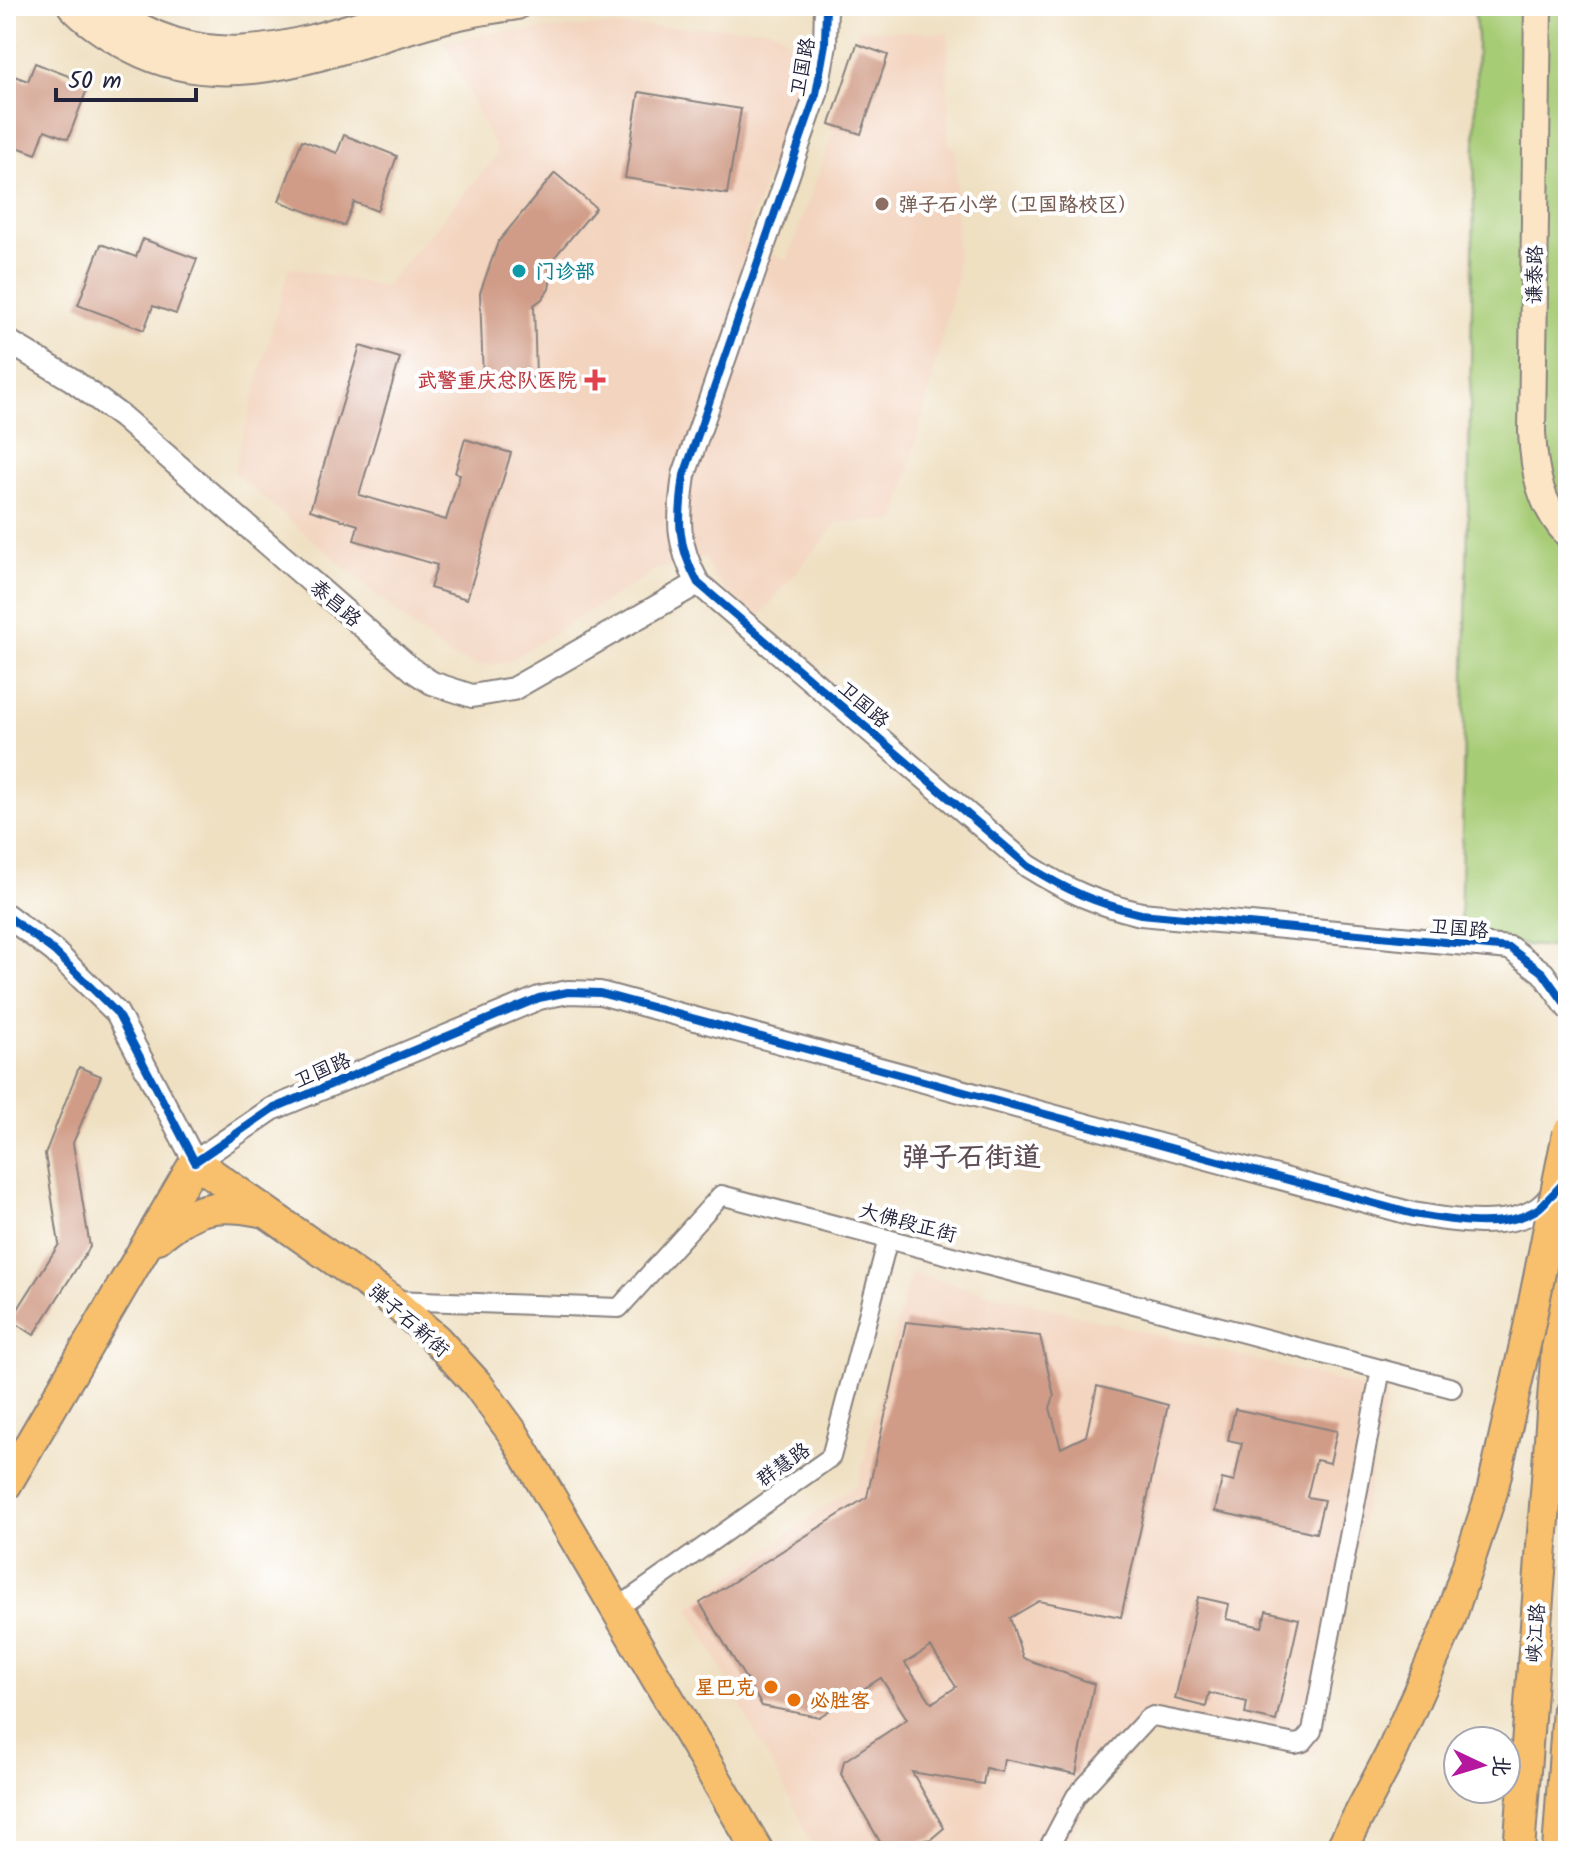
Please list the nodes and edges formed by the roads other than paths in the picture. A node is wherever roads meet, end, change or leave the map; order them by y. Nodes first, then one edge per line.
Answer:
1 (71, 6) edge
2 (108, 6) edge
3 (418, 6) edge
4 (517, 6) edge
5 (826, 6) edge
6 (1538, 6) edge
7 (6, 340) edge
8 (1568, 535) edge
9 (698, 583) junction
10 (6, 915) edge
11 (1568, 1008) edge
12 (1568, 1133) edge
13 (195, 1162) junction
14 (1568, 1173) edge
15 (1568, 1200) edge
16 (265, 1212) junction
17 (888, 1239) junction
18 (144, 1249) junction
19 (390, 1299) junction
20 (1381, 1369) junction
21 (1452, 1388) dead end
22 (6, 1485) edge
23 (616, 1609) junction
24 (1568, 1708) edge
25 (758, 1851) edge
26 (1047, 1851) edge
27 (1340, 1851) edge
28 (1519, 1851) edge
29 (1558, 1851) edge

1 - 4 main road
2 - 3 main road
5 - 9 street, 卫国路
6 - 8 main road, 谦泰路
7 - 9 street, 泰昌路
9 - 11 street, 卫国路
10 - 13 street
12 - 27 main road, bridge
13 - 14 street, 卫国路
13 - 16 main road, 弹子石新街
13 - 18 main road
15 - 28 main road, 峡江路
16 - 18 main road
16 - 19 main road, 弹子石新街
17 - 19 street, 大佛段正街
17 - 20 street, 大佛段正街
17 - 23 street, 群慧路
18 - 22 main road
19 - 23 main road, 弹子石新街
20 - 21 street, 大佛段正街
20 - 26 street
23 - 25 main road, 弹子石新街
24 - 29 main road

